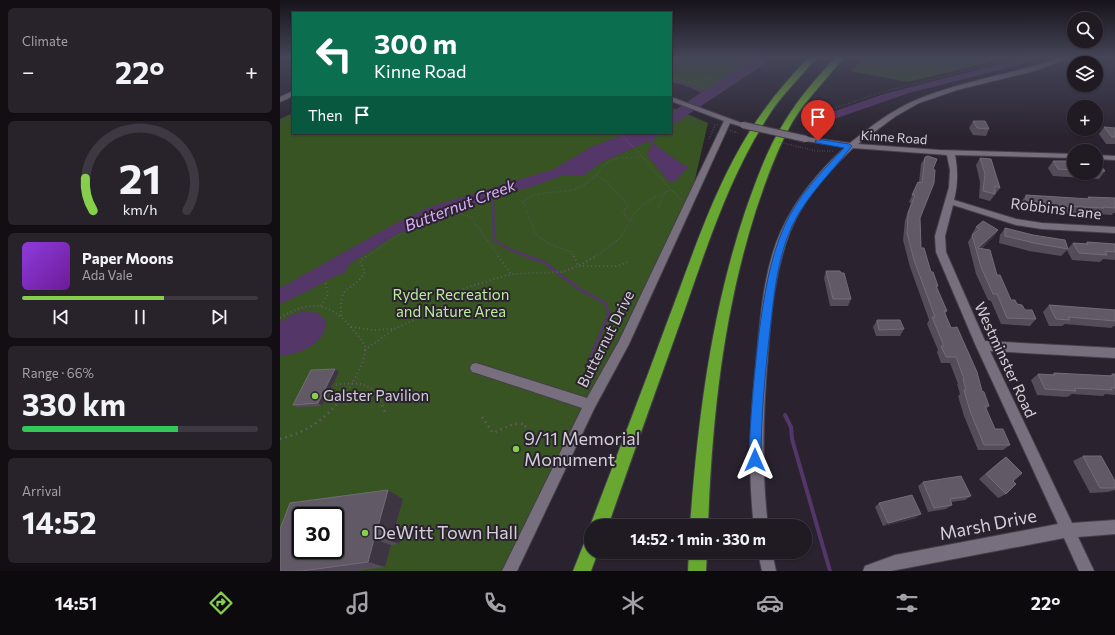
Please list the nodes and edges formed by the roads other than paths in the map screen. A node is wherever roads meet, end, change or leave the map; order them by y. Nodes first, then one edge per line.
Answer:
1 (788, 84) edge
2 (816, 84) edge
3 (975, 84) edge
4 (292, 94) edge
5 (672, 99) edge
6 (280, 100) edge
7 (728, 120) junction
8 (846, 149) junction
9 (951, 153) junction
10 (1067, 156) edge
11 (1103, 157) edge
12 (1115, 158) edge
13 (949, 201) junction
14 (1115, 230) edge
15 (982, 346) junction
16 (1115, 353) edge
17 (476, 368) dead end
18 (590, 405) junction
19 (602, 519) edge
20 (699, 519) edge
21 (760, 519) edge
22 (1115, 527) edge
23 (1068, 530) junction
24 (586, 559) edge
25 (698, 559) edge
26 (766, 559) edge
27 (509, 571) edge
28 (582, 571) edge
29 (697, 571) edge
30 (769, 571) edge
31 (870, 571) edge
32 (1087, 571) edge

1 - 19 highway
2 - 20 highway
3 - 8 street
4 - 6 street
5 - 7 street, Kinne Road
7 - 8 street, Kinne Road, bridge
7 - 18 street, Butternut Drive
8 - 9 street, Kinne Road
8 - 21 street
9 - 10 street, Kinne Road
9 - 13 street, Westminster Road
11 - 12 street
13 - 14 street, Robbins Lane
13 - 15 street, Westminster Road
15 - 16 street
15 - 23 street, Westminster Road
17 - 18 street
18 - 27 street, Butternut Drive
22 - 23 street, Marsh Drive
23 - 31 street, Marsh Drive
23 - 32 street, Westminster Road
24 - 28 highway
25 - 29 highway
26 - 30 street

